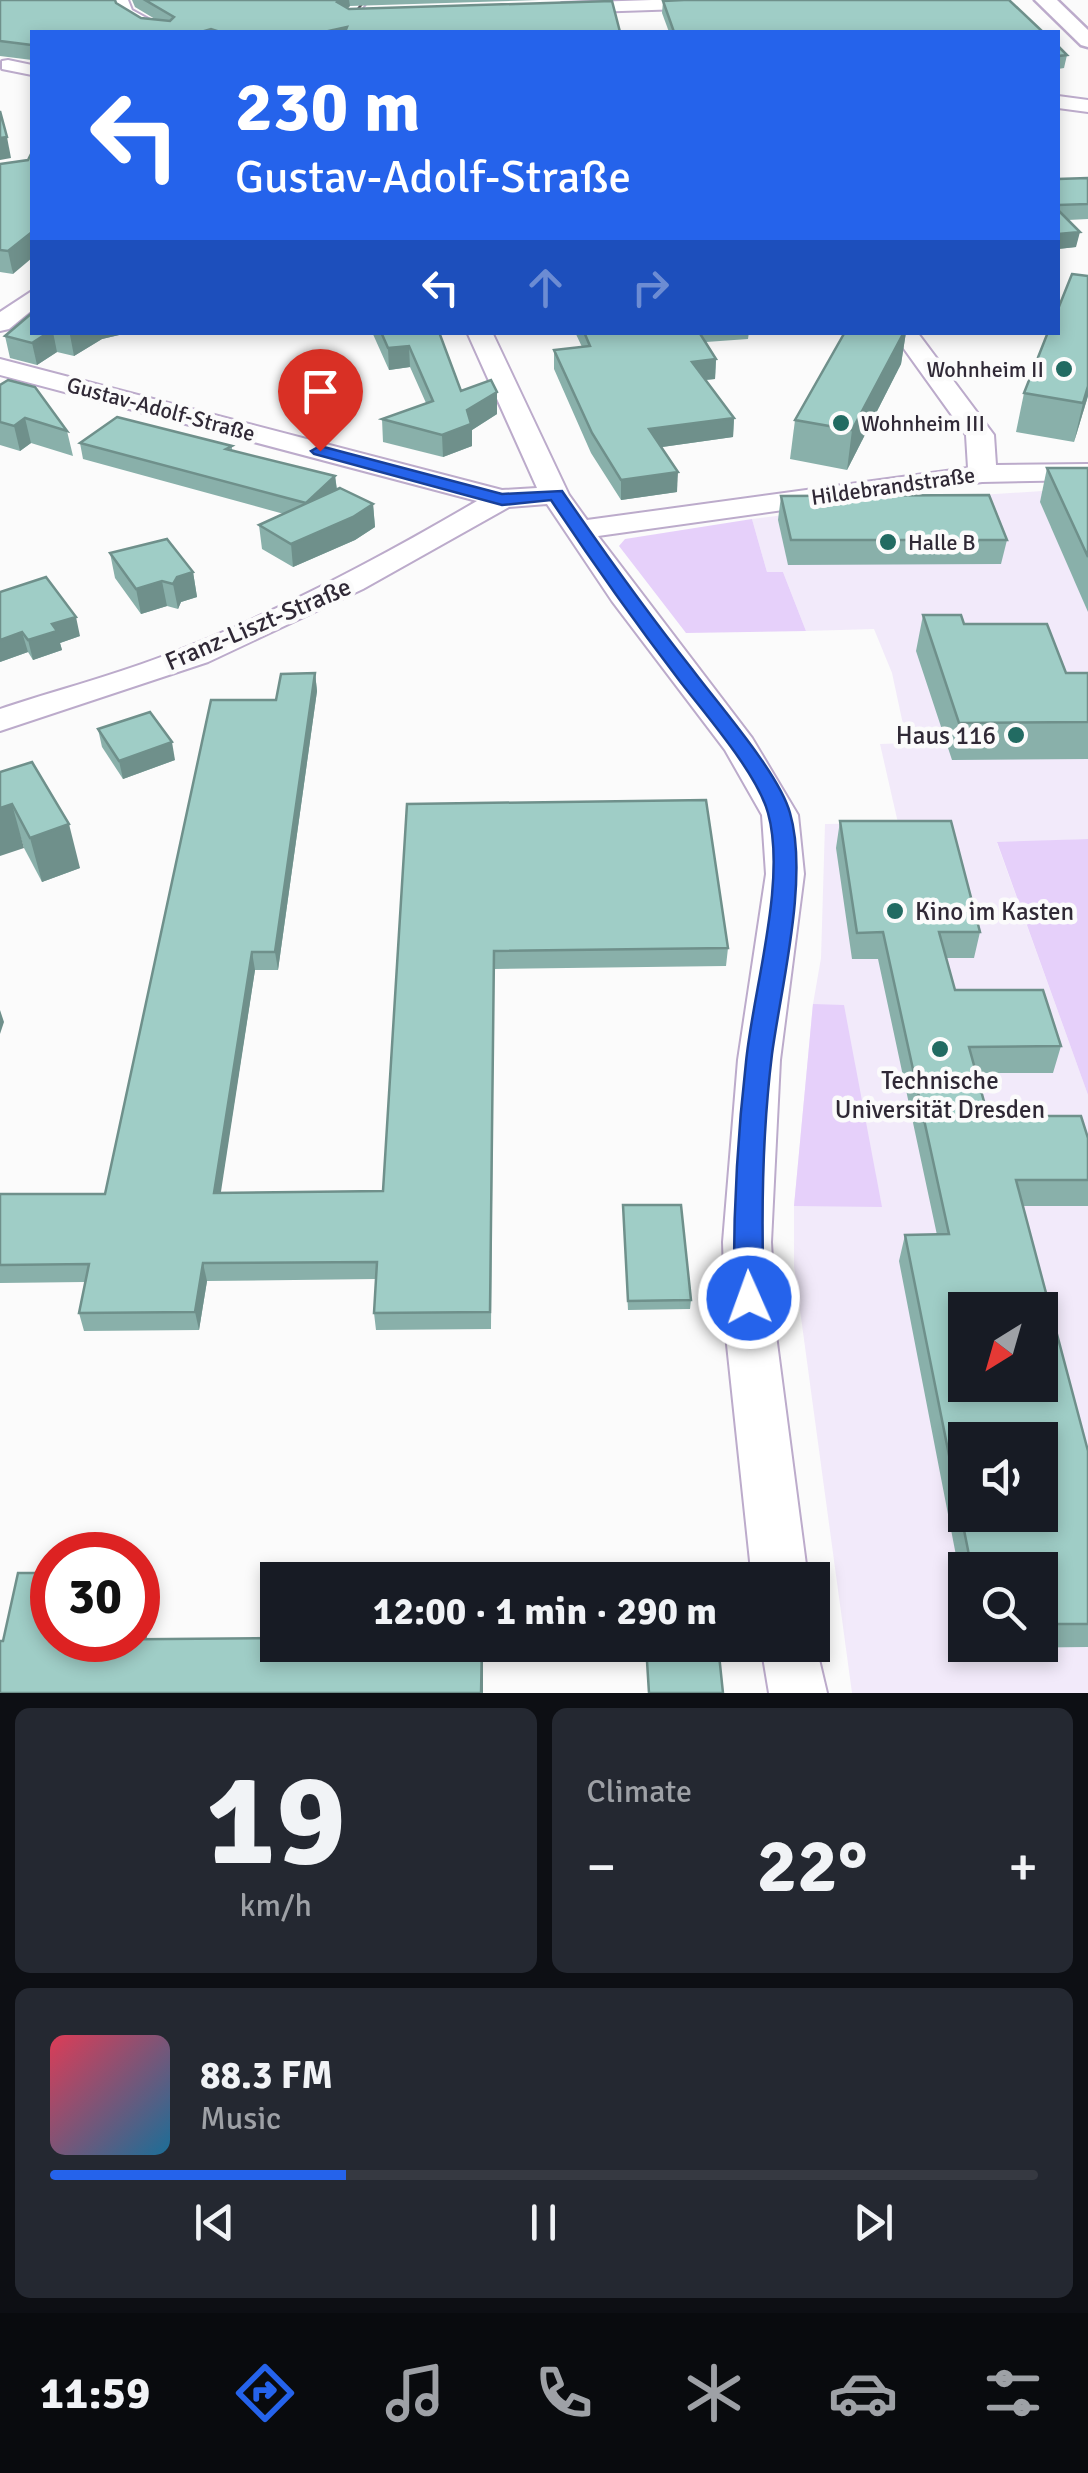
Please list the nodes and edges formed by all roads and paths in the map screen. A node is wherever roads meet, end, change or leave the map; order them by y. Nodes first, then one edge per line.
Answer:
1 (120, 0) edge
2 (804, 0) edge
3 (1045, 0) edge
4 (544, 8) edge
5 (359, 10) edge
6 (159, 30) edge
7 (338, 30) edge
8 (1088, 41) edge
9 (8, 65) edge
10 (30, 70) edge
11 (1088, 98) edge
12 (1060, 100) edge
13 (1060, 100) edge
14 (1088, 106) edge
15 (30, 300) edge
16 (0, 324) edge
17 (480, 335) edge
18 (906, 335) edge
19 (0, 367) edge
20 (1088, 472) edge
21 (982, 474) junction
22 (556, 495) junction
23 (502, 499) junction
24 (580, 530) junction
25 (0, 720) edge
26 (778, 1562) edge
27 (793, 1662) edge
28 (798, 1693) edge

1 - 6 street
2 - 4 street
3 - 8 main road
5 - 7 street
9 - 10 street
11 - 12 street
13 - 14 street
15 - 16 street
17 - 22 street
18 - 21 street
19 - 23 street, Gustav-Adolf-Straße
20 - 21 street, Hildebrandstraße
21 - 24 street, Hildebrandstraße
22 - 23 street, Gustav-Adolf-Straße
22 - 24 street
23 - 25 street, Franz-Liszt-Straße
24 - 26 street
27 - 28 street

